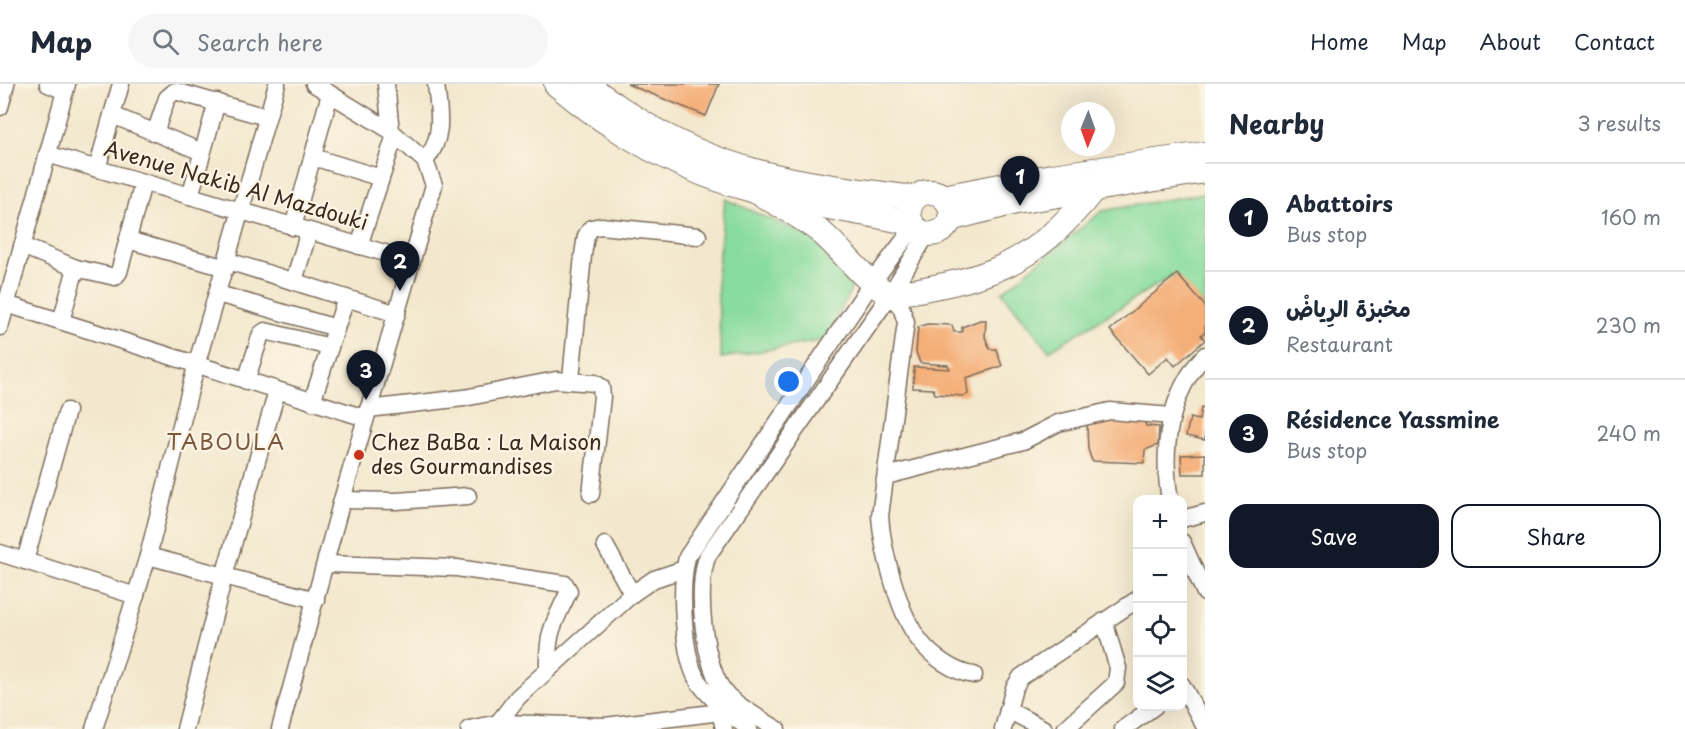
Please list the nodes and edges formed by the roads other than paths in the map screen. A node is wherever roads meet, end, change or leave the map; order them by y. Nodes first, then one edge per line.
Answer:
1 (6, 84) edge
2 (48, 84) edge
3 (121, 84) edge
4 (278, 84) edge
5 (314, 84) edge
6 (386, 84) edge
7 (436, 84) edge
8 (556, 84) edge
9 (587, 84) edge
10 (66, 87) edge
11 (189, 89) edge
12 (330, 94) junction
13 (217, 102) junction
14 (0, 107) edge
15 (112, 116) junction
16 (266, 117) junction
17 (155, 133) junction
18 (393, 133) junction
19 (202, 152) junction
20 (47, 154) junction
21 (1205, 154) edge
22 (313, 157) junction
23 (425, 161) junction
24 (97, 169) junction
25 (1205, 171) edge
26 (381, 178) junction
27 (143, 183) junction
28 (1094, 189) junction
29 (755, 191) junction
30 (190, 196) junction
31 (914, 198) junction
32 (946, 208) junction
33 (241, 212) junction
34 (918, 228) junction
35 (301, 229) junction
36 (698, 236) dead end
37 (128, 240) junction
38 (22, 246) junction
39 (359, 246) junction
40 (412, 261) junction
41 (227, 264) junction
42 (76, 268) junction
43 (294, 281) junction
44 (880, 290) junction
45 (218, 294) junction
46 (346, 298) junction
47 (4, 303) edge
48 (397, 314) junction
49 (61, 321) junction
50 (0, 327) edge
51 (336, 328) junction
52 (330, 347) junction
53 (1205, 355) edge
54 (196, 366) junction
55 (571, 379) junction
56 (246, 381) junction
57 (277, 391) junction
58 (312, 402) junction
59 (67, 411) dead end
60 (367, 414) junction
61 (1172, 416) junction
62 (886, 476) junction
63 (591, 494) dead end
64 (1169, 495) edge
65 (468, 496) dead end
66 (342, 500) junction
67 (1205, 513) edge
68 (1187, 518) edge
69 (605, 545) dead end
70 (0, 553) edge
71 (148, 556) junction
72 (25, 561) junction
73 (326, 564) junction
74 (1187, 566) edge
75 (684, 569) junction
76 (224, 576) junction
77 (1205, 592) edge
78 (632, 594) junction
79 (136, 596) junction
80 (316, 600) junction
81 (1133, 602) edge
82 (1104, 621) junction
83 (548, 669) junction
84 (974, 675) dead end
85 (1187, 694) edge
86 (726, 707) junction
87 (1008, 710) junction
88 (1148, 711) edge
89 (509, 725) edge
90 (1205, 727) edge
91 (606, 728) edge
92 (94, 729) edge
93 (185, 729) edge
94 (280, 729) edge
95 (469, 729) edge
96 (724, 729) edge
97 (749, 729) edge
98 (777, 729) edge
99 (1003, 729) edge
100 (1044, 729) edge
101 (1065, 729) edge
102 (1123, 729) edge

1 - 14 street
2 - 10 street
3 - 15 street
4 - 16 street
5 - 12 street
6 - 18 street
7 - 23 street
8 - 29 highway
9 - 31 highway
10 - 20 street
11 - 13 street
11 - 17 street
12 - 18 street
12 - 22 street
13 - 16 street
13 - 19 street
15 - 17 street
15 - 24 street
16 - 33 street
17 - 19 street
18 - 23 street
18 - 26 street
19 - 30 street
20 - 24 street, Avenue Nakib Al Mazdouki
20 - 38 street
21 - 32 highway
22 - 26 street
22 - 35 street
23 - 40 street
24 - 27 street, Avenue Nakib Al Mazdouki
25 - 28 highway
26 - 39 street
27 - 30 street, Avenue Nakib Al Mazdouki
27 - 37 street
28 - 32 highway
28 - 44 highway
29 - 34 highway
29 - 44 highway
30 - 33 street, Avenue Nakib Al Mazdouki
31 - 32 highway
31 - 34 highway
32 - 34 highway
33 - 35 street, Avenue Nakib Al Mazdouki
33 - 41 street
34 - 44 street
35 - 39 street, Avenue Nakib Al Mazdouki
35 - 43 street
36 - 55 street
37 - 41 street
37 - 42 street
38 - 42 street
38 - 47 street
39 - 40 street, Avenue Nakib Al Mazdouki
40 - 48 street
41 - 43 street
41 - 45 street
42 - 49 street
43 - 46 street
44 - 62 street
44 - 75 street
44 - 86 street
45 - 51 street
45 - 54 street
46 - 48 street
46 - 51 street
47 - 49 street
47 - 50 street
48 - 60 street
49 - 54 street
51 - 52 street
52 - 56 street
52 - 58 street
53 - 61 street
54 - 56 street
54 - 71 street
55 - 60 street
55 - 63 street
56 - 57 street
57 - 58 street
57 - 76 street
58 - 60 street
59 - 72 street
60 - 66 street
61 - 62 street
61 - 64 street
62 - 84 street
65 - 66 street
66 - 73 street
67 - 68 street
69 - 78 street
70 - 72 street
71 - 76 street
71 - 79 street
72 - 79 street
73 - 80 street
73 - 83 street
74 - 77 street
75 - 78 street
75 - 86 street
76 - 80 street
76 - 93 street
78 - 83 street
79 - 92 street
80 - 94 street
81 - 82 street
82 - 87 street
82 - 101 street
83 - 89 street
85 - 90 street
86 - 91 street
86 - 96 street
86 - 97 street
86 - 98 street
87 - 99 street
87 - 100 street
88 - 102 street
89 - 91 street
89 - 95 street

